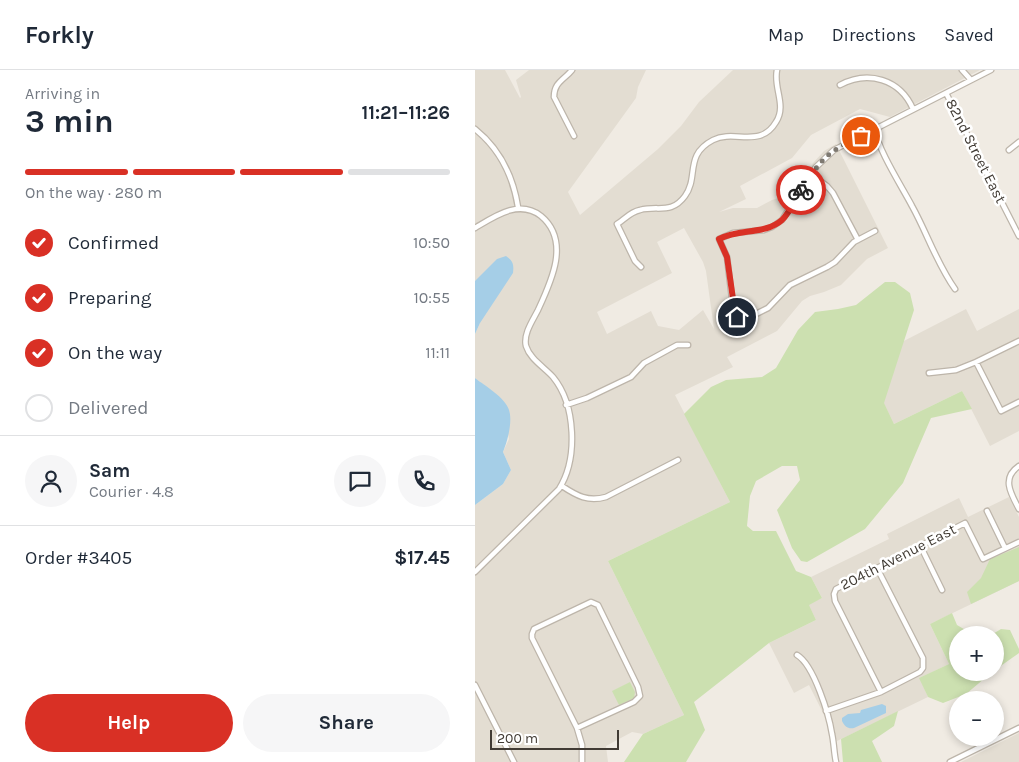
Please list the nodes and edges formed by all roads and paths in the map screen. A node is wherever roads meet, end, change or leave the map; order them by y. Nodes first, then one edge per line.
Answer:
1 (572, 70) edge
2 (777, 70) edge
3 (962, 70) edge
4 (991, 70) edge
5 (971, 80) junction
6 (840, 86) dead end
7 (947, 93) junction
8 (913, 109) junction
9 (475, 129) edge
10 (875, 129) junction
11 (573, 136) dead end
12 (1019, 142) edge
13 (1009, 150) dead end
14 (811, 174) junction
15 (518, 207) junction
16 (475, 228) edge
17 (875, 231) dead end
18 (1019, 236) edge
19 (858, 240) junction
20 (641, 267) dead end
21 (955, 288) dead end
22 (1019, 341) edge
23 (688, 345) dead end
24 (976, 362) junction
25 (929, 373) dead end
26 (1019, 402) edge
27 (567, 405) junction
28 (678, 460) dead end
29 (1019, 466) edge
30 (562, 486) junction
31 (1019, 509) edge
32 (987, 511) dead end
33 (1019, 542) edge
34 (920, 545) junction
35 (1005, 548) junction
36 (877, 568) junction
37 (475, 572) edge
38 (942, 590) dead end
39 (797, 655) dead end
40 (475, 684) edge
41 (881, 692) junction
42 (826, 711) junction
43 (577, 728) junction
44 (1019, 728) edge
45 (514, 762) edge
46 (582, 762) edge
47 (836, 762) edge
48 (950, 762) edge

1 - 11 street
2 - 20 street
3 - 5 street
4 - 5 street
5 - 7 street
6 - 8 street
7 - 8 street
7 - 18 street, 82nd Street East
8 - 10 street
9 - 15 street
10 - 14 street
10 - 21 street
12 - 13 street
14 - 19 street
14 - 19 street
15 - 16 street
15 - 27 street
17 - 19 street
22 - 24 street
23 - 27 street
24 - 25 street
24 - 26 street
27 - 30 street
28 - 30 street
29 - 31 street
30 - 37 street
32 - 35 street
33 - 35 street
34 - 35 street, 204th Avenue East
34 - 36 street, 204th Avenue East
34 - 38 street
36 - 41 street
36 - 41 street, 204th Avenue East
39 - 42 street
40 - 45 street
41 - 42 street
42 - 47 street
43 - 43 street
43 - 46 street
44 - 48 street

